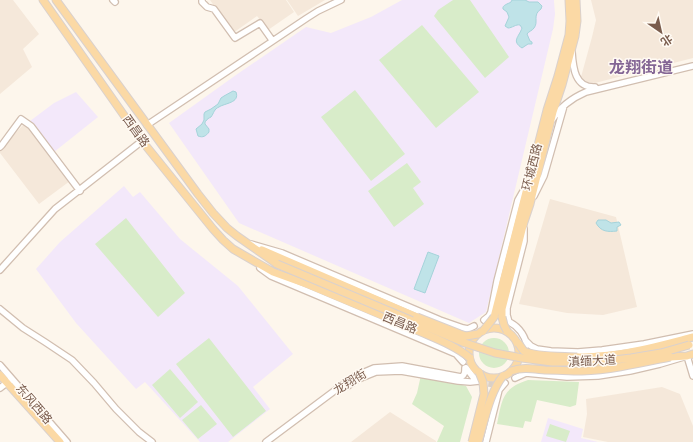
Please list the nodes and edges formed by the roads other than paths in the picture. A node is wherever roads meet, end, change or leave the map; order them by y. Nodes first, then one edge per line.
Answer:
1 (43, 0) edge
2 (56, 0) edge
3 (202, 0) edge
4 (341, 0) edge
5 (574, 0) edge
6 (272, 40) junction
7 (572, 49) junction
8 (693, 65) edge
9 (564, 106) junction
10 (551, 122) junction
11 (147, 124) junction
12 (142, 141) junction
13 (0, 147) edge
14 (80, 191) junction
15 (530, 204) junction
16 (248, 243) junction
17 (241, 253) junction
18 (277, 264) junction
19 (0, 270) edge
20 (0, 309) edge
21 (489, 319) junction
22 (506, 320) junction
23 (507, 331) junction
24 (481, 332) junction
25 (693, 334) edge
26 (693, 337) edge
27 (518, 343) junction
28 (692, 345) edge
29 (495, 352) joint
30 (690, 355) edge
31 (470, 358) junction
32 (463, 362) junction
33 (0, 365) edge
34 (522, 370) dead end
35 (479, 372) junction
36 (513, 374) junction
37 (0, 375) edge
38 (693, 376) edge
39 (9, 380) junction
40 (502, 381) junction
41 (0, 388) edge
42 (60, 442) edge
43 (67, 442) edge
44 (152, 442) edge
45 (266, 442) edge
46 (272, 442) edge
47 (472, 442) edge
48 (478, 442) edge
49 (486, 442) edge

1 - 12 main road, 西昌路
2 - 11 main road, 西昌路
3 - 6 street
4 - 6 street
5 - 7 main road, 环城西路
5 - 21 main road, 环城西路
6 - 11 street
7 - 8 street
7 - 10 main road, 环城西路
8 - 9 street
9 - 10 street
9 - 15 street
10 - 15 main road, 环城西路
11 - 16 main road, 西昌路
12 - 14 street
12 - 17 main road, 西昌路
13 - 14 street
14 - 19 street
15 - 22 main road, 环城西路
16 - 18 main road, 西昌路
16 - 21 street
16 - 24 main road, 西昌路, bridge
17 - 18 main road, 西昌路
17 - 31 main road, 西昌路, bridge
17 - 32 street
18 - 29 main road, 西昌路, bridge
20 - 44 street
21 - 24 main road, 环城西路, bridge
22 - 23 main road, 环城西路, bridge
22 - 25 street
23 - 24 main road
23 - 27 main road
24 - 31 main road, bridge
26 - 27 main road, 滇缅大道, bridge
27 - 36 main road, bridge
28 - 29 main road, 滇缅大道, bridge
30 - 36 street
30 - 36 main road, 滇缅大道, bridge
30 - 38 street
31 - 35 main road
32 - 45 street, 龙翔街
32 - 46 street, 龙翔街
33 - 39 street, 东风西路
34 - 36 street
35 - 40 main road
35 - 47 main road, bridge
36 - 40 main road, bridge
37 - 39 main road, 东风西路
39 - 41 street
39 - 42 main road, 东风西路
39 - 43 street, 东风西路
40 - 48 main road, bridge
40 - 49 street

